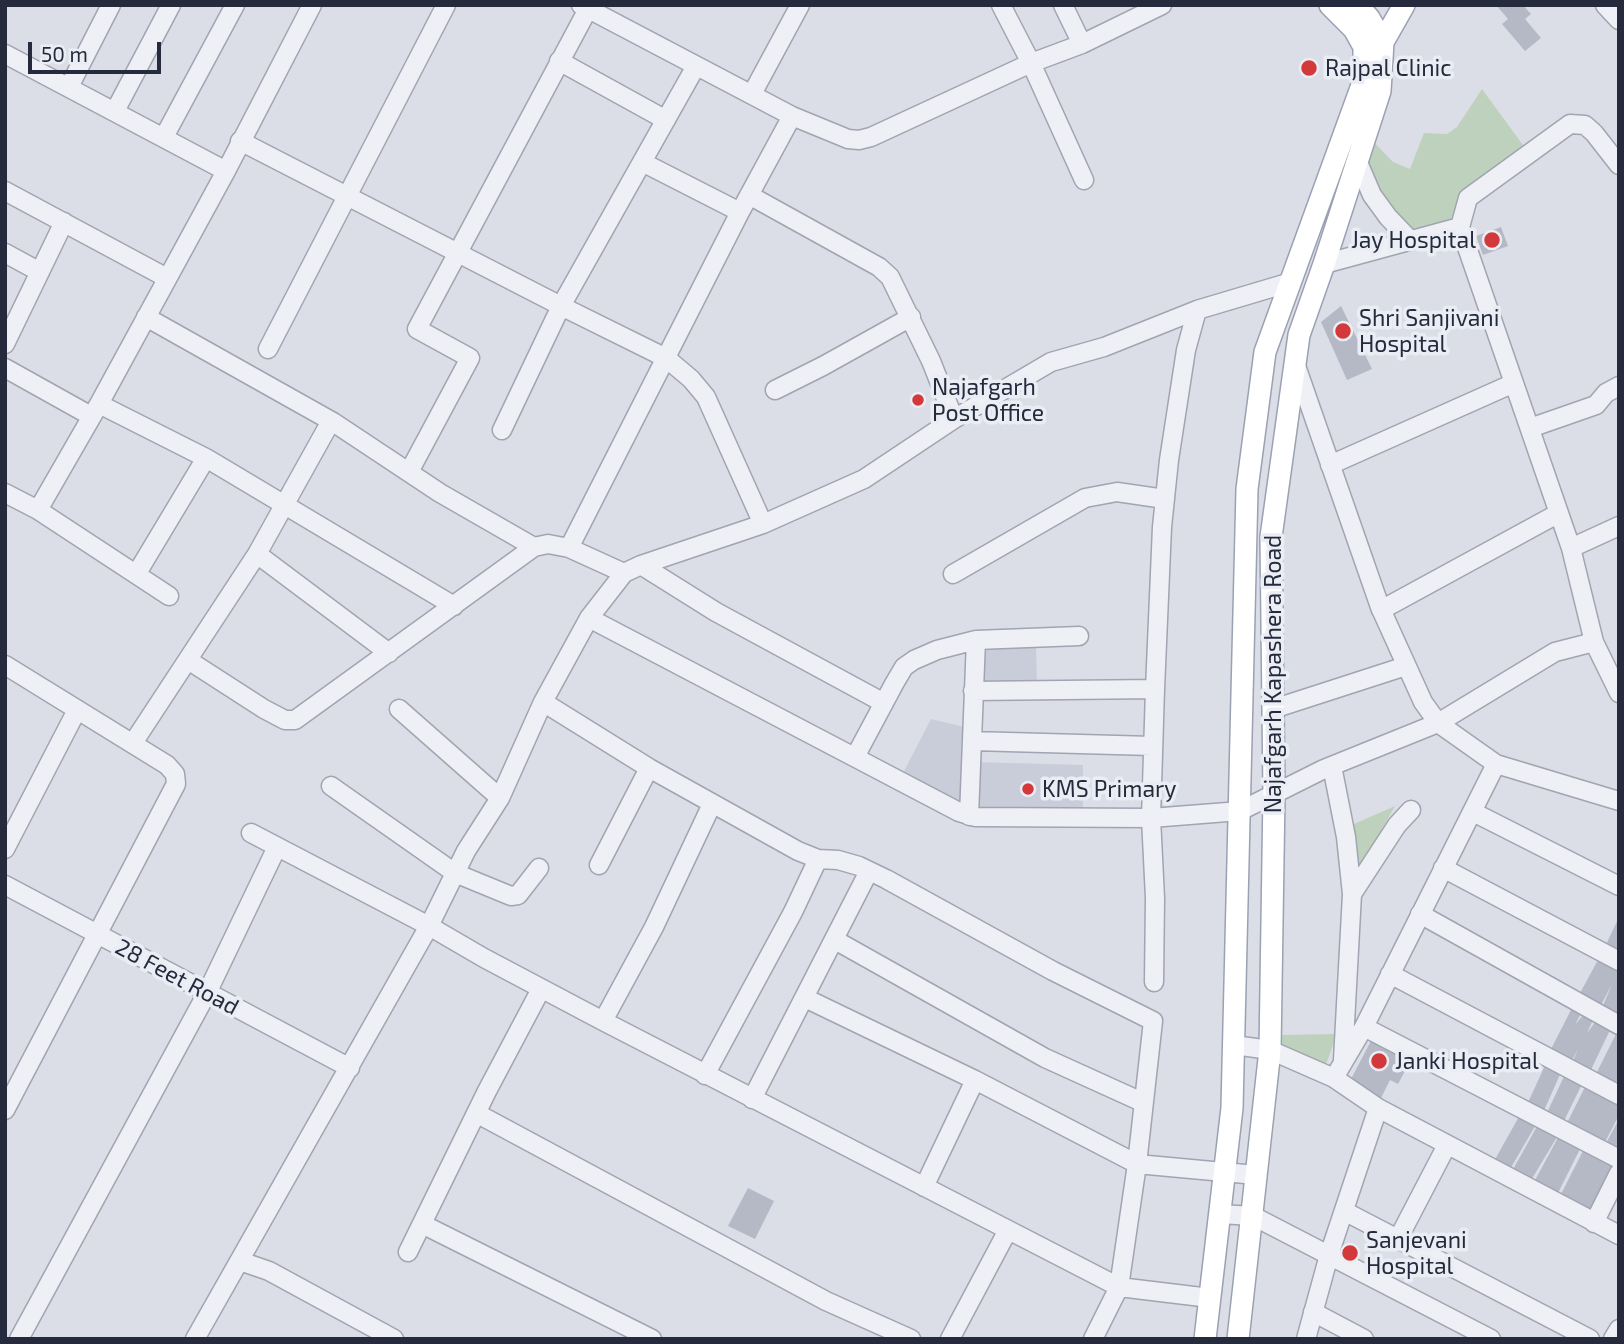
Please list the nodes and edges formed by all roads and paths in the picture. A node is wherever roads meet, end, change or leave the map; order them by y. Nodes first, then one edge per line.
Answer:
1 (171, 5) edge
2 (234, 5) edge
3 (312, 5) edge
4 (446, 5) edge
5 (800, 5) edge
6 (1001, 5) edge
7 (1063, 5) edge
8 (1162, 5) edge
9 (1330, 5) edge
10 (1357, 5) edge
11 (1404, 5) edge
12 (1605, 5) edge
13 (584, 7) edge
14 (103, 8) edge
15 (1619, 20) edge
16 (1082, 44) junction
17 (1373, 44) junction
18 (5, 54) edge
19 (559, 61) junction
20 (1031, 63) junction
21 (696, 66) junction
22 (69, 88) junction
23 (752, 94) junction
24 (115, 111) junction
25 (792, 116) junction
26 (666, 120) junction
27 (164, 137) junction
28 (240, 141) junction
29 (1357, 160) junction
30 (642, 162) junction
31 (1619, 164) edge
32 (226, 172) junction
33 (1084, 180) dead end
34 (5, 191) edge
35 (749, 195) junction
36 (346, 196) junction
37 (740, 212) junction
38 (64, 222) junction
39 (1461, 227) junction
40 (1411, 241) junction
41 (456, 252) junction
42 (5, 253) edge
43 (1324, 264) junction
44 (40, 272) junction
45 (167, 278) junction
46 (1291, 282) junction
47 (561, 306) junction
48 (1197, 310) junction
49 (146, 317) junction
50 (911, 317) junction
51 (5, 344) edge
52 (268, 349) dead end
53 (666, 358) junction
54 (1294, 361) junction
55 (5, 368) edge
56 (1514, 383) junction
57 (1619, 386) edge
58 (775, 390) dead end
59 (95, 410) junction
60 (954, 419) junction
61 (331, 421) junction
62 (1530, 428) junction
63 (502, 430) dead end
64 (206, 458) junction
65 (1330, 465) junction
66 (409, 472) junction
67 (5, 493) edge
68 (1164, 499) junction
69 (286, 504) junction
70 (38, 510) junction
71 (1559, 513) junction
72 (762, 524) junction
73 (1619, 526) edge
74 (534, 547) junction
75 (569, 548) junction
76 (1571, 548) junction
77 (257, 554) junction
78 (641, 565) junction
79 (136, 573) junction
80 (624, 573) junction
81 (953, 574) dead end
82 (169, 596) dead end
83 (454, 606) junction
84 (1381, 610) junction
85 (589, 618) junction
86 (1079, 636) dead end
87 (976, 640) junction
88 (1594, 642) junction
89 (389, 653) junction
90 (188, 660) junction
91 (5, 665) edge
92 (1406, 666) junction
93 (1154, 689) junction
94 (973, 691) junction
95 (1619, 693) edge
96 (543, 702) junction
97 (884, 703) junction
98 (399, 709) dead end
99 (1273, 709) junction
100 (78, 710) junction
101 (1438, 723) junction
102 (972, 741) junction
103 (133, 743) junction
104 (1152, 747) junction
105 (855, 757) junction
106 (1496, 764) junction
107 (1332, 766) junction
108 (649, 768) junction
109 (331, 786) dead end
110 (1274, 794) junction
111 (499, 798) junction
112 (1619, 801) edge
113 (712, 804) junction
114 (1411, 810) dead end
115 (1240, 811) junction
116 (1473, 811) junction
117 (969, 816) junction
118 (1151, 818) junction
119 (251, 833) dead end
120 (277, 847) junction
121 (5, 849) edge
122 (818, 859) junction
123 (598, 864) dead end
124 (539, 868) dead end
125 (1443, 868) junction
126 (869, 871) junction
127 (455, 873) junction
128 (5, 885) edge
129 (1619, 886) edge
130 (1352, 894) junction
131 (1420, 914) junction
132 (429, 926) junction
133 (97, 934) junction
134 (835, 940) junction
135 (1619, 961) edge
136 (1390, 974) junction
137 (1154, 982) dead end
138 (541, 989) junction
139 (207, 993) junction
140 (805, 998) junction
141 (603, 1021) junction
142 (1619, 1025) edge
143 (1364, 1027) junction
144 (1234, 1045) junction
145 (1270, 1050) junction
146 (350, 1068) junction
147 (1338, 1071) junction
148 (705, 1075) junction
149 (975, 1080) junction
150 (1619, 1095) edge
151 (752, 1099) junction
152 (1142, 1102) junction
153 (1378, 1108) junction
154 (5, 1111) edge
155 (476, 1113) junction
156 (1447, 1144) junction
157 (1619, 1159) edge
158 (1137, 1164) junction
159 (1225, 1172) junction
160 (1619, 1173) edge
161 (1256, 1175) junction
162 (923, 1187) junction
163 (1344, 1211) junction
164 (1220, 1213) junction
165 (1253, 1216) junction
166 (1594, 1223) junction
167 (422, 1224) junction
168 (1008, 1230) junction
169 (1619, 1235) edge
170 (1398, 1239) junction
171 (408, 1252) dead end
172 (1329, 1255) junction
173 (240, 1261) junction
174 (1119, 1287) junction
175 (1210, 1298) junction
176 (1313, 1312) junction
177 (1619, 1329) edge
178 (200, 1337) edge
179 (19, 1339) edge
180 (394, 1339) edge
181 (652, 1339) edge
182 (911, 1339) edge
183 (950, 1339) edge
184 (1093, 1339) edge
185 (1205, 1339) edge
186 (1238, 1339) edge
187 (1306, 1339) edge
188 (1364, 1339) edge
189 (1491, 1339) edge
190 (1590, 1339) edge
191 (1613, 1339) edge

1 - 24 street
2 - 27 street
3 - 28 street
4 - 36 street
5 - 23 street
6 - 20 street
7 - 16 street
8 - 16 street
9 - 17 main road
10 - 17 main road
11 - 17 main road
12 - 15 street
13 - 19 street
13 - 21 street
14 - 22 street
16 - 20 street
17 - 29 main road, Najafgarh Kapashera Road
17 - 46 main road, Najafgarh Kapashera Road
18 - 22 street
19 - 26 street
19 - 41 street
20 - 25 street
20 - 33 street
21 - 23 street
21 - 26 street
22 - 24 street
23 - 25 street
24 - 27 street
25 - 35 street
26 - 30 street
27 - 32 street
28 - 32 street
28 - 36 street
29 - 40 street
29 - 43 main road, Najafgarh Kapashera Road
30 - 37 street
30 - 47 street
31 - 39 street
32 - 45 street
34 - 38 street
35 - 37 street
35 - 50 street
36 - 41 street
36 - 52 street
37 - 53 street
38 - 44 street
38 - 45 street
39 - 40 street
39 - 56 street
40 - 43 street
41 - 47 street
41 - 66 street
42 - 44 street
43 - 54 main road, Najafgarh Kapashera Road
44 - 51 street
45 - 49 street
46 - 48 street
46 - 115 main road, Najafgarh Kapashera Road
47 - 53 street
47 - 63 street
48 - 60 street
48 - 68 street
49 - 59 street
49 - 61 street
50 - 58 street
50 - 60 street
53 - 72 street
53 - 75 street
54 - 65 street
54 - 99 main road, Najafgarh Kapashera Road
55 - 59 street
56 - 62 street
56 - 65 street
57 - 62 street
59 - 64 street
59 - 70 street
60 - 72 street
61 - 66 street
61 - 69 street
62 - 71 street
64 - 69 street
64 - 79 street
65 - 84 street
66 - 74 street
67 - 70 street
68 - 81 street
68 - 93 street
69 - 77 street
69 - 83 street
70 - 79 street
71 - 76 street
71 - 84 street
72 - 78 street
73 - 76 street
74 - 75 street
74 - 83 street
75 - 80 street
76 - 88 street
77 - 89 street
77 - 90 street
78 - 80 street
78 - 97 street
79 - 82 street
80 - 85 street
83 - 89 street
84 - 92 street
85 - 96 street
85 - 105 street
86 - 87 street
87 - 94 street
87 - 97 street
88 - 95 street
88 - 101 street
89 - 90 street
90 - 103 street
91 - 100 street
92 - 99 street
92 - 101 street
93 - 94 street
93 - 104 street
94 - 102 street
96 - 108 street
96 - 111 street
97 - 105 street
98 - 111 street
99 - 110 main road, Najafgarh Kapashera Road
100 - 103 street
100 - 121 street
101 - 106 street
101 - 107 street
102 - 104 street
102 - 117 street
103 - 133 street
104 - 118 street
105 - 117 street
106 - 112 street
106 - 116 street
107 - 110 street
107 - 130 street
108 - 113 street
108 - 123 street
109 - 127 street
110 - 115 street
110 - 145 main road, Najafgarh Kapashera Road
111 - 127 street
113 - 122 street
113 - 141 street
114 - 130 street
115 - 118 street
115 - 144 main road, Najafgarh Kapashera Road
116 - 125 street
116 - 129 street
117 - 118 street
118 - 137 street
119 - 120 street
120 - 132 street
120 - 139 street
122 - 126 street
122 - 148 street
124 - 127 street
125 - 131 street
125 - 135 street
126 - 134 street
126 - 152 street
127 - 132 street
128 - 133 street, 28 Feet Road
130 - 147 street
131 - 136 street
131 - 142 street
132 - 138 street
132 - 146 street
133 - 139 street, 28 Feet Road
133 - 154 street
134 - 140 street
134 - 152 street
136 - 143 street
136 - 150 street
138 - 141 street
138 - 155 street
139 - 146 street, 28 Feet Road
139 - 179 street
140 - 149 street
140 - 151 street
141 - 148 street
143 - 147 street
143 - 157 street
144 - 145 street
144 - 159 main road, Najafgarh Kapashera Road
145 - 147 street
145 - 161 main road, Najafgarh Kapashera Road
146 - 173 street
147 - 153 street
148 - 151 street
149 - 158 street
149 - 162 street
151 - 162 street
152 - 158 street
153 - 156 street
153 - 163 street
155 - 167 street
155 - 182 street
156 - 166 street
156 - 170 street
158 - 159 street
158 - 174 street
159 - 161 street
159 - 164 main road, Najafgarh Kapashera Road
160 - 166 street
161 - 165 main road, Najafgarh Kapashera Road
162 - 168 street
163 - 170 street
163 - 172 street
164 - 165 street
164 - 175 main road, Najafgarh Kapashera Road
165 - 172 street
165 - 186 main road, Najafgarh Kapashera Road
166 - 169 street
167 - 171 street
167 - 181 street
168 - 174 street
168 - 183 street
170 - 190 street
172 - 176 street
172 - 189 street
173 - 178 street
173 - 180 street
174 - 175 street
174 - 184 street
175 - 185 main road, Najafgarh Kapashera Road
176 - 187 street
176 - 188 street
177 - 191 street

